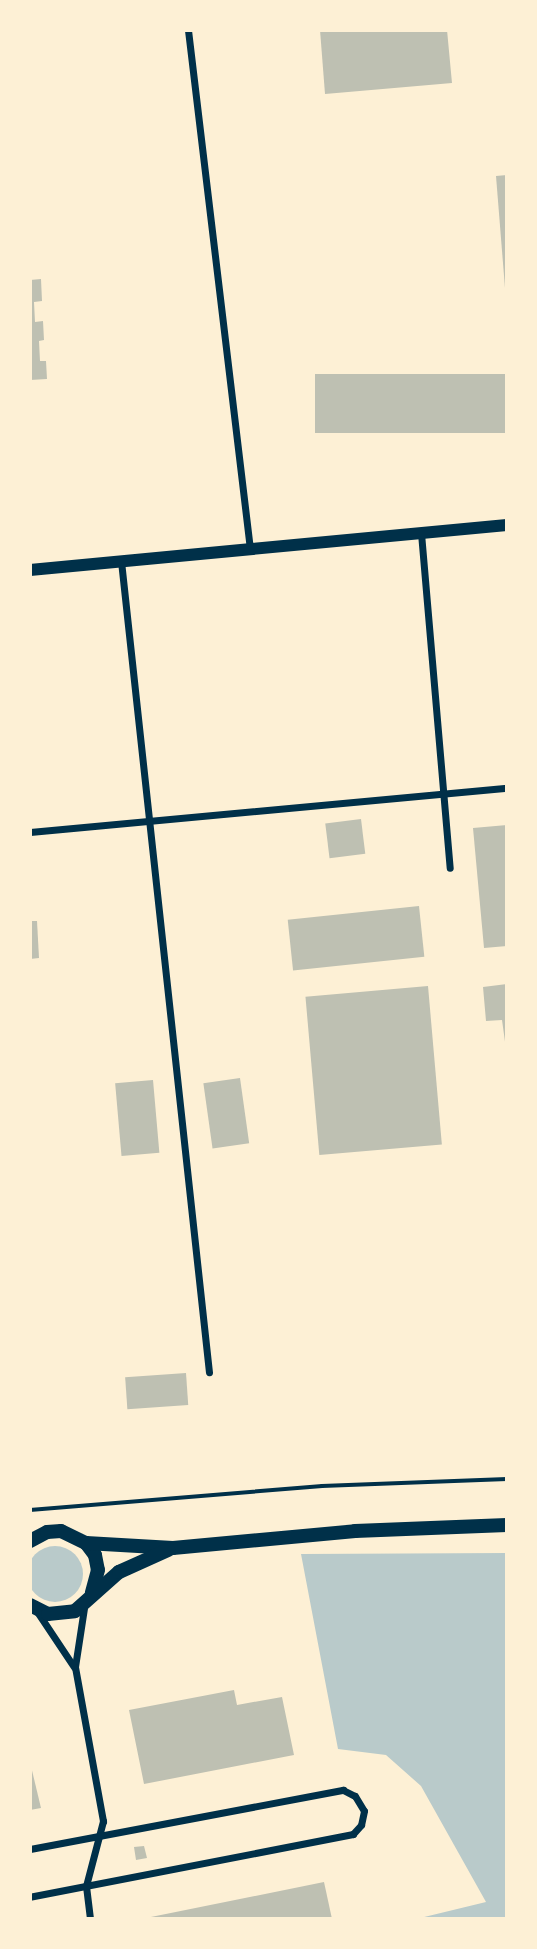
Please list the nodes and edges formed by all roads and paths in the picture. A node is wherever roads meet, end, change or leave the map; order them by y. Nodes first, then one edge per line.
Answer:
1 (188, 30) edge
2 (507, 525) edge
3 (421, 533) junction
4 (250, 549) junction
5 (121, 561) junction
6 (30, 570) edge
7 (507, 788) edge
8 (445, 793) junction
9 (149, 822) junction
10 (30, 832) edge
11 (450, 868) dead end
12 (209, 1373) dead end
13 (507, 1479) edge
14 (30, 1510) edge
15 (507, 1525) edge
16 (30, 1541) edge
17 (86, 1543) junction
18 (173, 1548) junction
19 (88, 1600) junction
20 (32, 1607) edge
21 (75, 1667) junction
22 (101, 1835) junction
23 (30, 1849) edge
24 (86, 1886) junction
25 (30, 1897) edge
26 (90, 1919) edge

1 - 4 street
2 - 3 street
3 - 4 street
3 - 8 street
4 - 5 street
5 - 6 street
5 - 9 street
7 - 8 street
8 - 9 street
8 - 11 street
9 - 10 street
9 - 12 street
13 - 14 path
15 - 18 main road
16 - 17 main road
17 - 18 main road
17 - 19 main road
18 - 19 main road
19 - 20 main road
19 - 21 street
20 - 21 street
21 - 22 street
22 - 23 street
22 - 24 street
22 - 24 street
24 - 25 street
24 - 26 street

